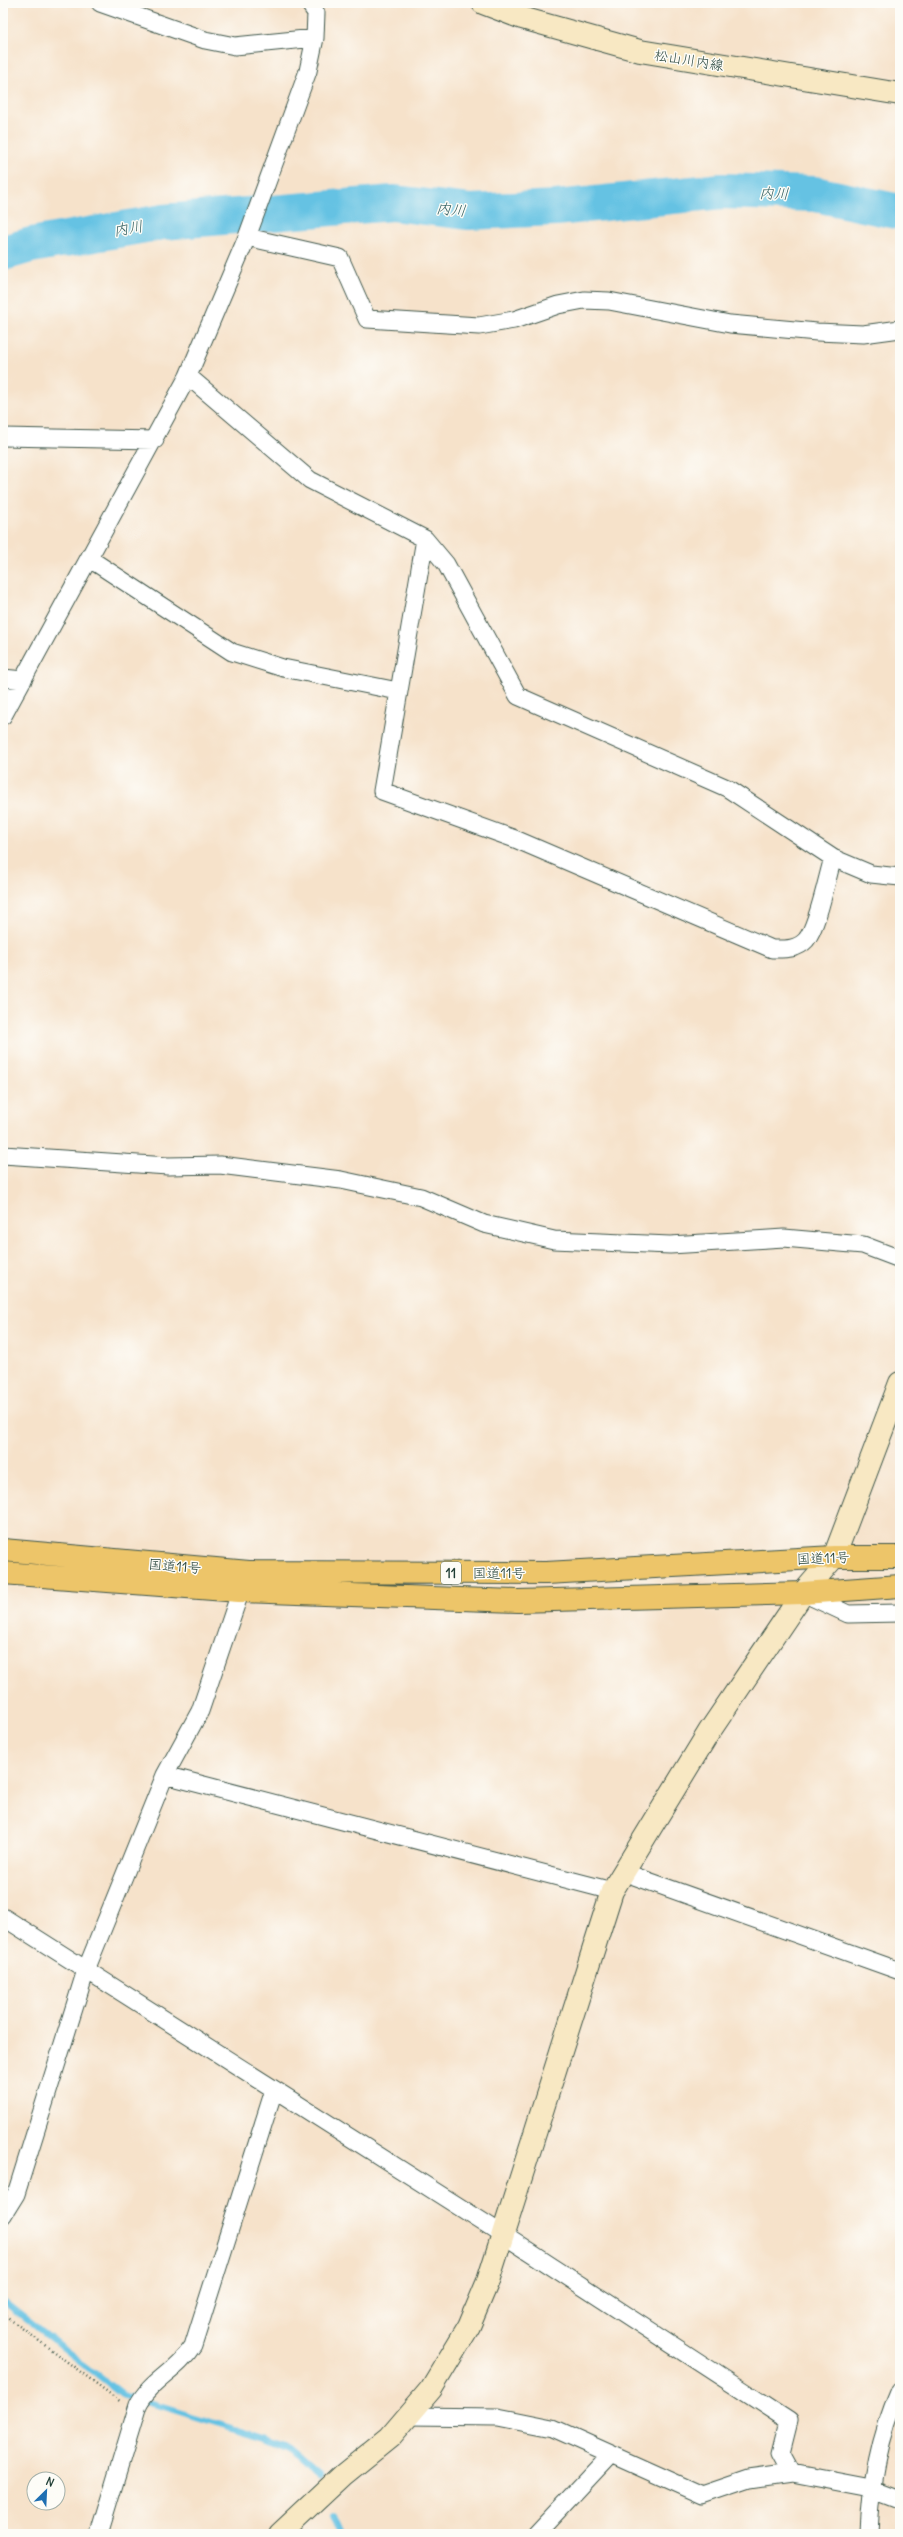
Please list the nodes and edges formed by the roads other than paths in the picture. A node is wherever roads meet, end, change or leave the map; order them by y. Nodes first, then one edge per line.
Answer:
1 (100, 3) edge
2 (309, 3) edge
3 (483, 3) edge
4 (315, 38) junction
5 (900, 94) edge
6 (248, 233) junction
7 (900, 329) edge
8 (188, 376) junction
9 (3, 437) edge
10 (154, 440) junction
11 (425, 540) junction
12 (90, 559) junction
13 (3, 678) edge
14 (23, 680) junction
15 (398, 691) junction
16 (3, 716) edge
17 (833, 858) junction
18 (900, 877) edge
19 (3, 1155) edge
20 (900, 1259) edge
21 (900, 1383) edge
22 (3, 1550) edge
23 (834, 1557) junction
24 (900, 1557) edge
25 (3, 1573) edge
26 (244, 1582) junction
27 (900, 1586) edge
28 (803, 1593) junction
29 (900, 1612) edge
30 (165, 1775) junction
31 (623, 1872) junction
32 (612, 1891) junction
33 (3, 1917) edge
34 (86, 1970) junction
35 (900, 1971) edge
36 (274, 2090) junction
37 (3, 2215) edge
38 (502, 2234) junction
39 (900, 2390) edge
40 (408, 2416) junction
41 (611, 2454) junction
42 (792, 2473) junction
43 (871, 2488) junction
44 (900, 2499) edge
45 (98, 2534) edge
46 (280, 2534) edge
47 (536, 2534) edge
48 (869, 2534) edge

1 - 4 street
2 - 4 street
3 - 5 street, 松山川内線
4 - 6 street
6 - 7 street
6 - 8 street
8 - 10 street
8 - 11 street
9 - 10 street
10 - 12 street
11 - 15 street
11 - 17 street
12 - 14 street
12 - 15 street
13 - 14 street
14 - 16 street
15 - 17 street
17 - 18 street
19 - 20 street
21 - 23 street
22 - 26 highway, 国道11号 / 11
23 - 24 highway, 国道11号 / 11
23 - 26 highway, 国道11号 / 11
23 - 28 street
25 - 26 highway, 国道11号 / 11
26 - 28 highway, 国道11号 / 11
26 - 30 street
27 - 28 highway, 国道11号 / 11
28 - 29 street
28 - 31 street
30 - 32 street
30 - 34 street
31 - 32 street
31 - 35 street
32 - 38 street
33 - 34 street
34 - 36 street
34 - 37 street
36 - 38 street
36 - 45 street
38 - 40 street
38 - 42 street
39 - 43 street
40 - 41 street
40 - 46 street
41 - 42 street
41 - 47 street
42 - 43 street
43 - 44 street
43 - 48 street

